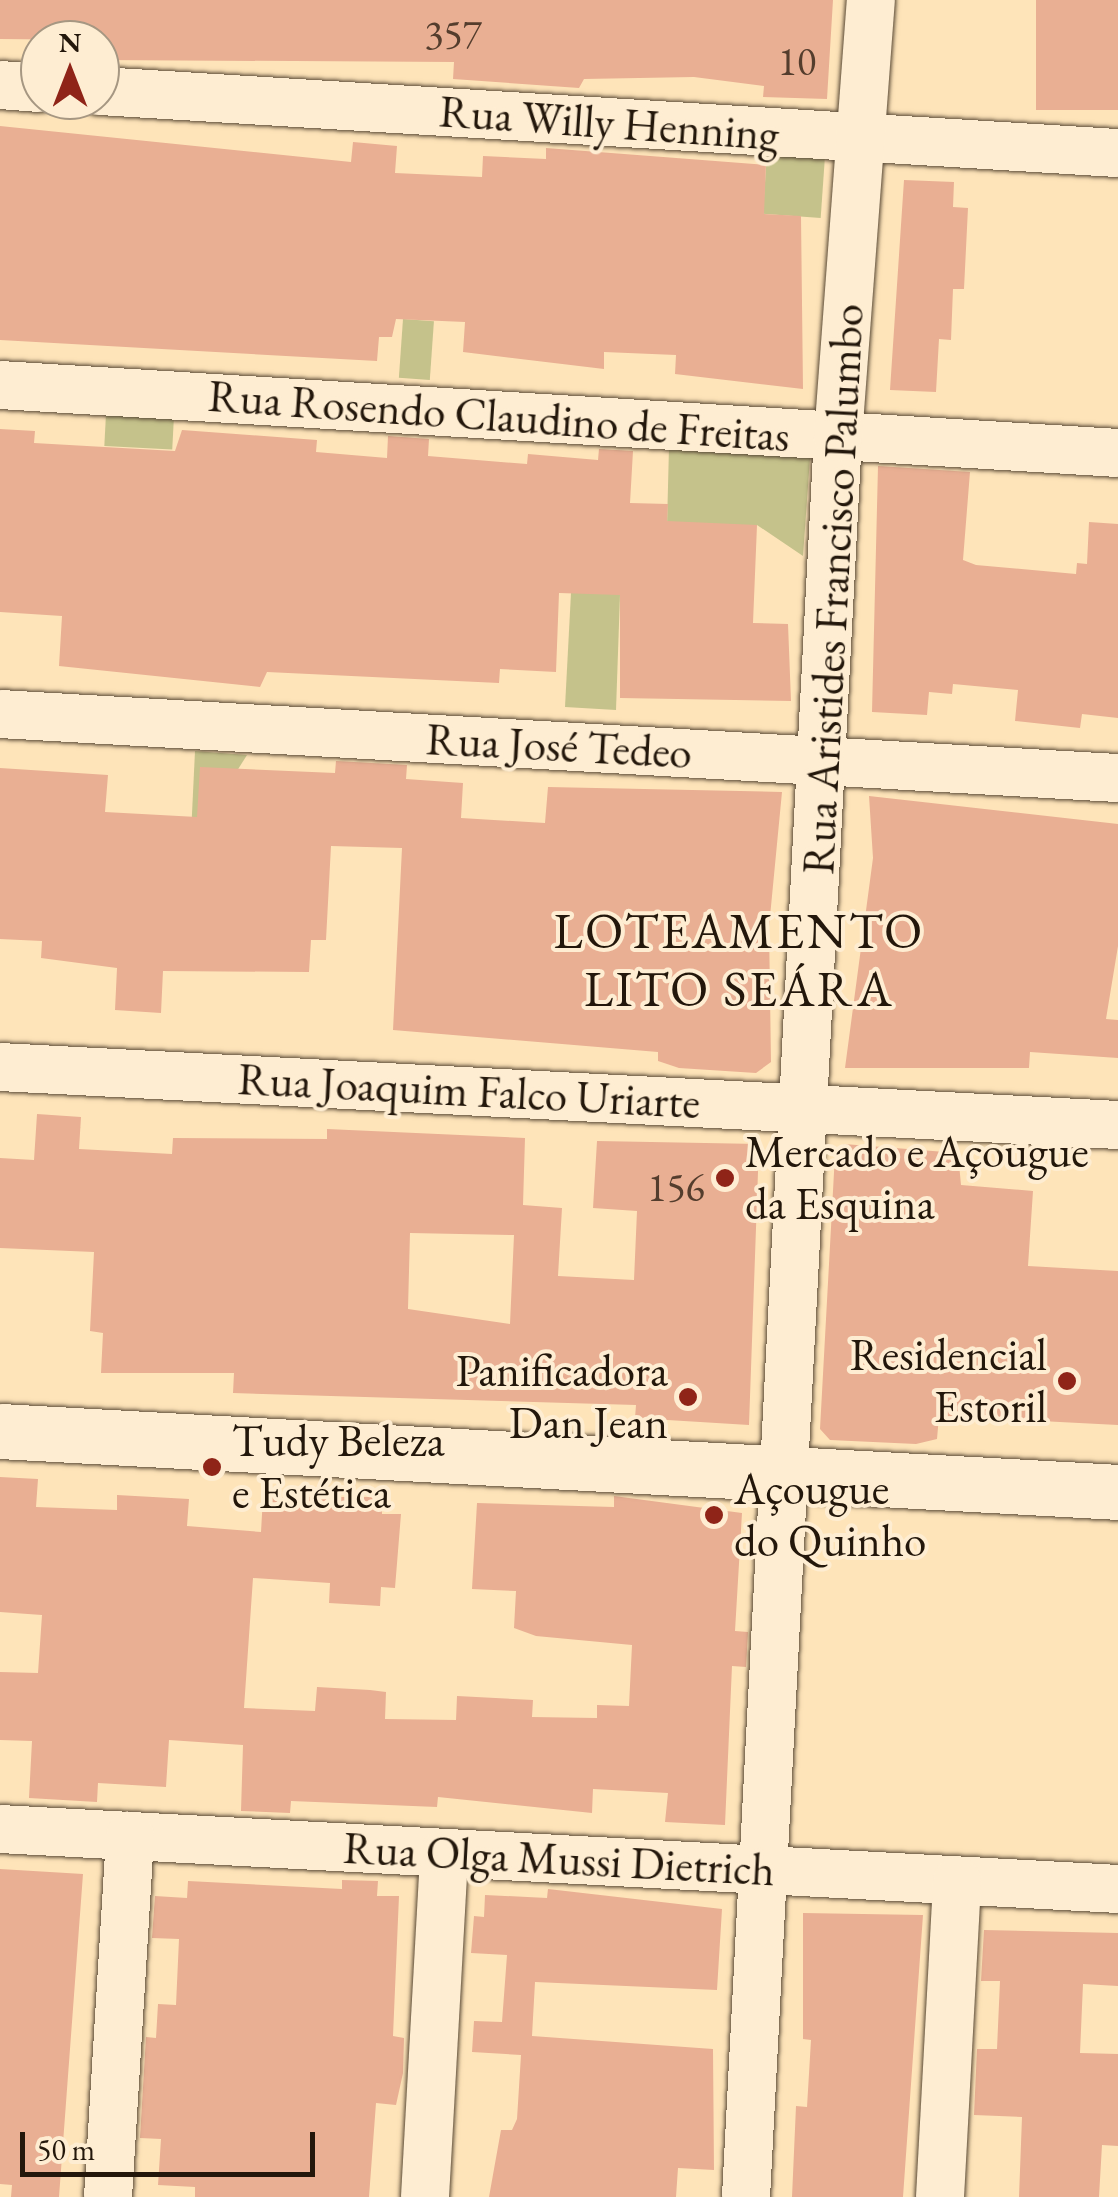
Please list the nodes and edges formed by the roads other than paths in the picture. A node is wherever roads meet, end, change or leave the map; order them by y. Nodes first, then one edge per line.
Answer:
1 (871, 0) edge
2 (120, 93) edge
3 (860, 138) junction
4 (1118, 154) edge
5 (0, 385) edge
6 (838, 438) junction
7 (1118, 454) edge
8 (0, 714) edge
9 (822, 761) junction
10 (1118, 778) edge
11 (0, 1067) edge
12 (805, 1109) junction
13 (1118, 1125) edge
14 (0, 1430) edge
15 (788, 1474) junction
16 (1118, 1492) edge
17 (0, 1829) edge
18 (130, 1836) junction
19 (444, 1854) junction
20 (764, 1870) junction
21 (957, 1881) junction
22 (1118, 1889) edge
23 (108, 2197) edge
24 (425, 2197) edge
25 (746, 2197) edge
26 (940, 2197) edge

1 - 3 street, Rua Aristides Francisco Palumbo
2 - 3 street, Rua Willy Henning
3 - 4 street, Rua Willy Henning
3 - 6 street, Rua Aristides Francisco Palumbo
5 - 6 street, Rua Rosendo Claudino de Freitas
6 - 7 street, Rua Rosendo Claudino de Freitas
6 - 9 street, Rua Aristides Francisco Palumbo
8 - 9 street, Rua José Tedeo
9 - 10 street, Rua José Tedeo
9 - 12 street, Rua Aristides Francisco Palumbo
11 - 12 street, Rua Joaquim Falco Uriarte
12 - 13 street, Rua Joaquim Falco Uriarte
12 - 15 street, Rua Aristides Francisco Palumbo
14 - 15 street
15 - 16 street
15 - 20 street, Rua Aristides Francisco Palumbo
17 - 18 street, Rua Olga Mussi Dietrich
18 - 19 street, Rua Olga Mussi Dietrich
18 - 23 street
19 - 20 street, Rua Olga Mussi Dietrich
19 - 24 street
20 - 21 street, Rua Olga Mussi Dietrich
20 - 25 street, Rua Aristides Francisco Palumbo
21 - 22 street, Rua Olga Mussi Dietrich
21 - 26 street

